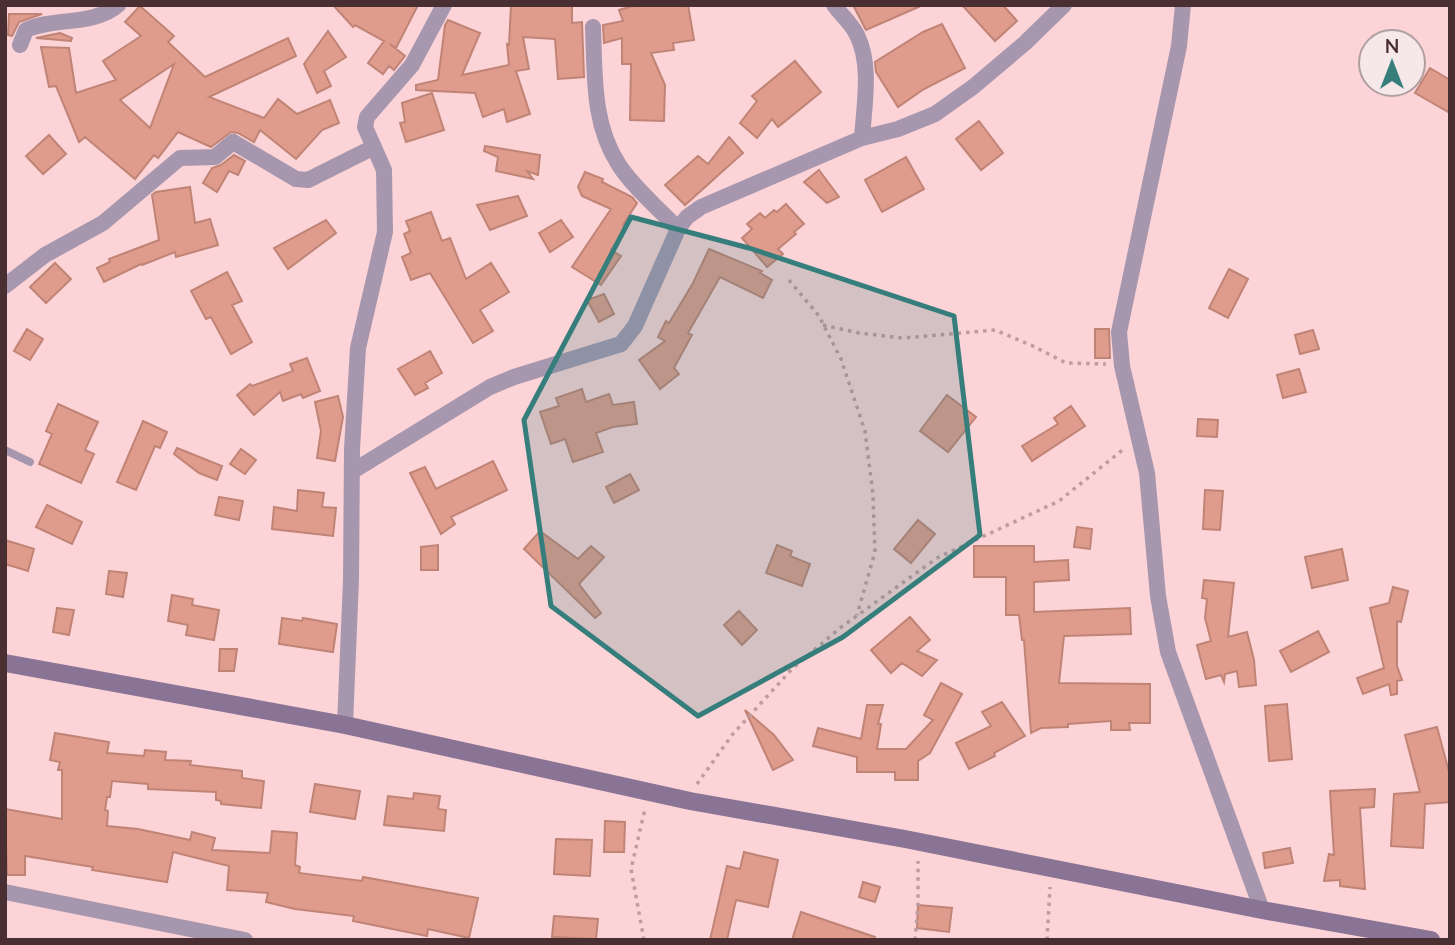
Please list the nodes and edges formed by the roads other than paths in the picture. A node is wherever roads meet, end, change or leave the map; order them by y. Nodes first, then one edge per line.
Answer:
1 (118, 5) edge
2 (444, 5) edge
3 (834, 5) edge
4 (1064, 5) edge
5 (1183, 5) edge
6 (593, 27) dead end
7 (20, 45) dead end
8 (862, 138) junction
9 (374, 147) junction
10 (678, 229) junction
11 (5, 286) edge
12 (5, 450) edge
13 (30, 462) dead end
14 (353, 471) junction
15 (5, 663) edge
16 (345, 725) junction
17 (5, 892) edge
18 (1262, 910) junction
19 (1358, 933) edge
20 (215, 937) edge
21 (245, 940) edge
22 (1431, 940) edge

1 - 7 street
2 - 9 street
3 - 8 street
4 - 8 street
5 - 18 street
6 - 10 street
8 - 10 street
9 - 11 street
9 - 14 street
10 - 14 street
12 - 13 lane
14 - 16 street
15 - 16 main road
16 - 18 main road
17 - 20 street
18 - 19 main road
19 - 22 main road
20 - 21 street

